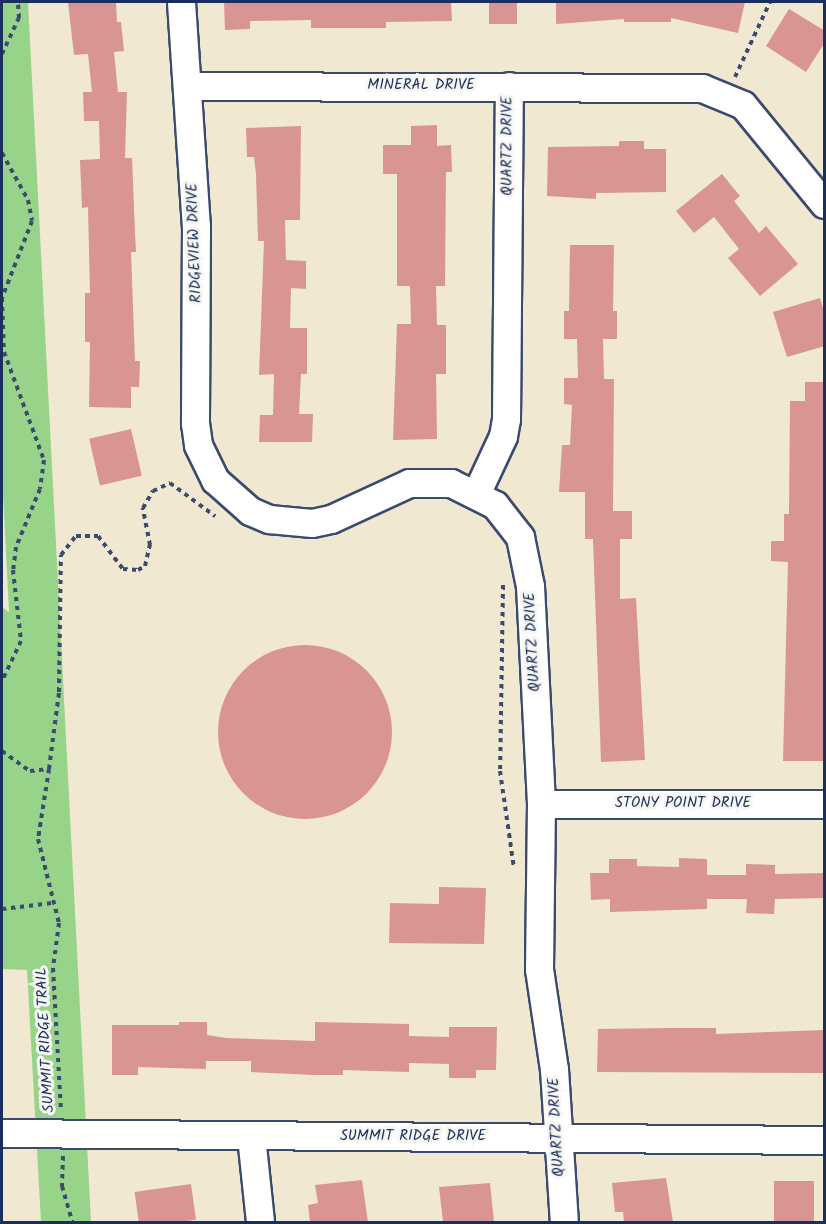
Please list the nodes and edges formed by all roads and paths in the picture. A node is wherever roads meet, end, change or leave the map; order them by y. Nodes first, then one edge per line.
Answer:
1 (18, 2) edge
2 (181, 2) edge
3 (770, 2) edge
4 (2, 54) edge
5 (189, 86) junction
6 (508, 86) junction
7 (730, 86) junction
8 (2, 153) edge
9 (825, 204) edge
10 (477, 494) junction
11 (222, 522) dead end
12 (502, 577) dead end
13 (2, 681) edge
14 (2, 752) edge
15 (50, 769) junction
16 (541, 804) junction
17 (825, 804) edge
18 (514, 872) dead end
19 (53, 903) junction
20 (2, 909) edge
21 (2, 1133) edge
22 (63, 1134) junction
23 (251, 1136) junction
24 (558, 1138) junction
25 (825, 1140) edge
26 (72, 1222) edge
27 (260, 1222) edge
28 (564, 1222) edge

1 - 4 path
2 - 5 street, RIDGEVIEW DRIVE
3 - 7 path
5 - 6 street, MINERAL DRIVE
5 - 10 street, RIDGEVIEW DRIVE
6 - 7 street, MINERAL DRIVE
6 - 10 street, QUARTZ DRIVE
7 - 9 street
8 - 13 path
10 - 16 street, QUARTZ DRIVE
11 - 15 path, SUMMIT RIDGE TRAIL
12 - 18 path
14 - 15 path
15 - 19 path, SUMMIT RIDGE TRAIL
16 - 17 street, STONY POINT DRIVE
16 - 24 street, QUARTZ DRIVE
19 - 20 path
19 - 22 path, SUMMIT RIDGE TRAIL
21 - 22 street, SUMMIT RIDGE DRIVE
22 - 23 street, SUMMIT RIDGE DRIVE
22 - 26 path, SUMMIT RIDGE TRAIL
23 - 24 street, SUMMIT RIDGE DRIVE
23 - 27 street
24 - 25 street, SUMMIT RIDGE DRIVE
24 - 28 street, QUARTZ DRIVE

